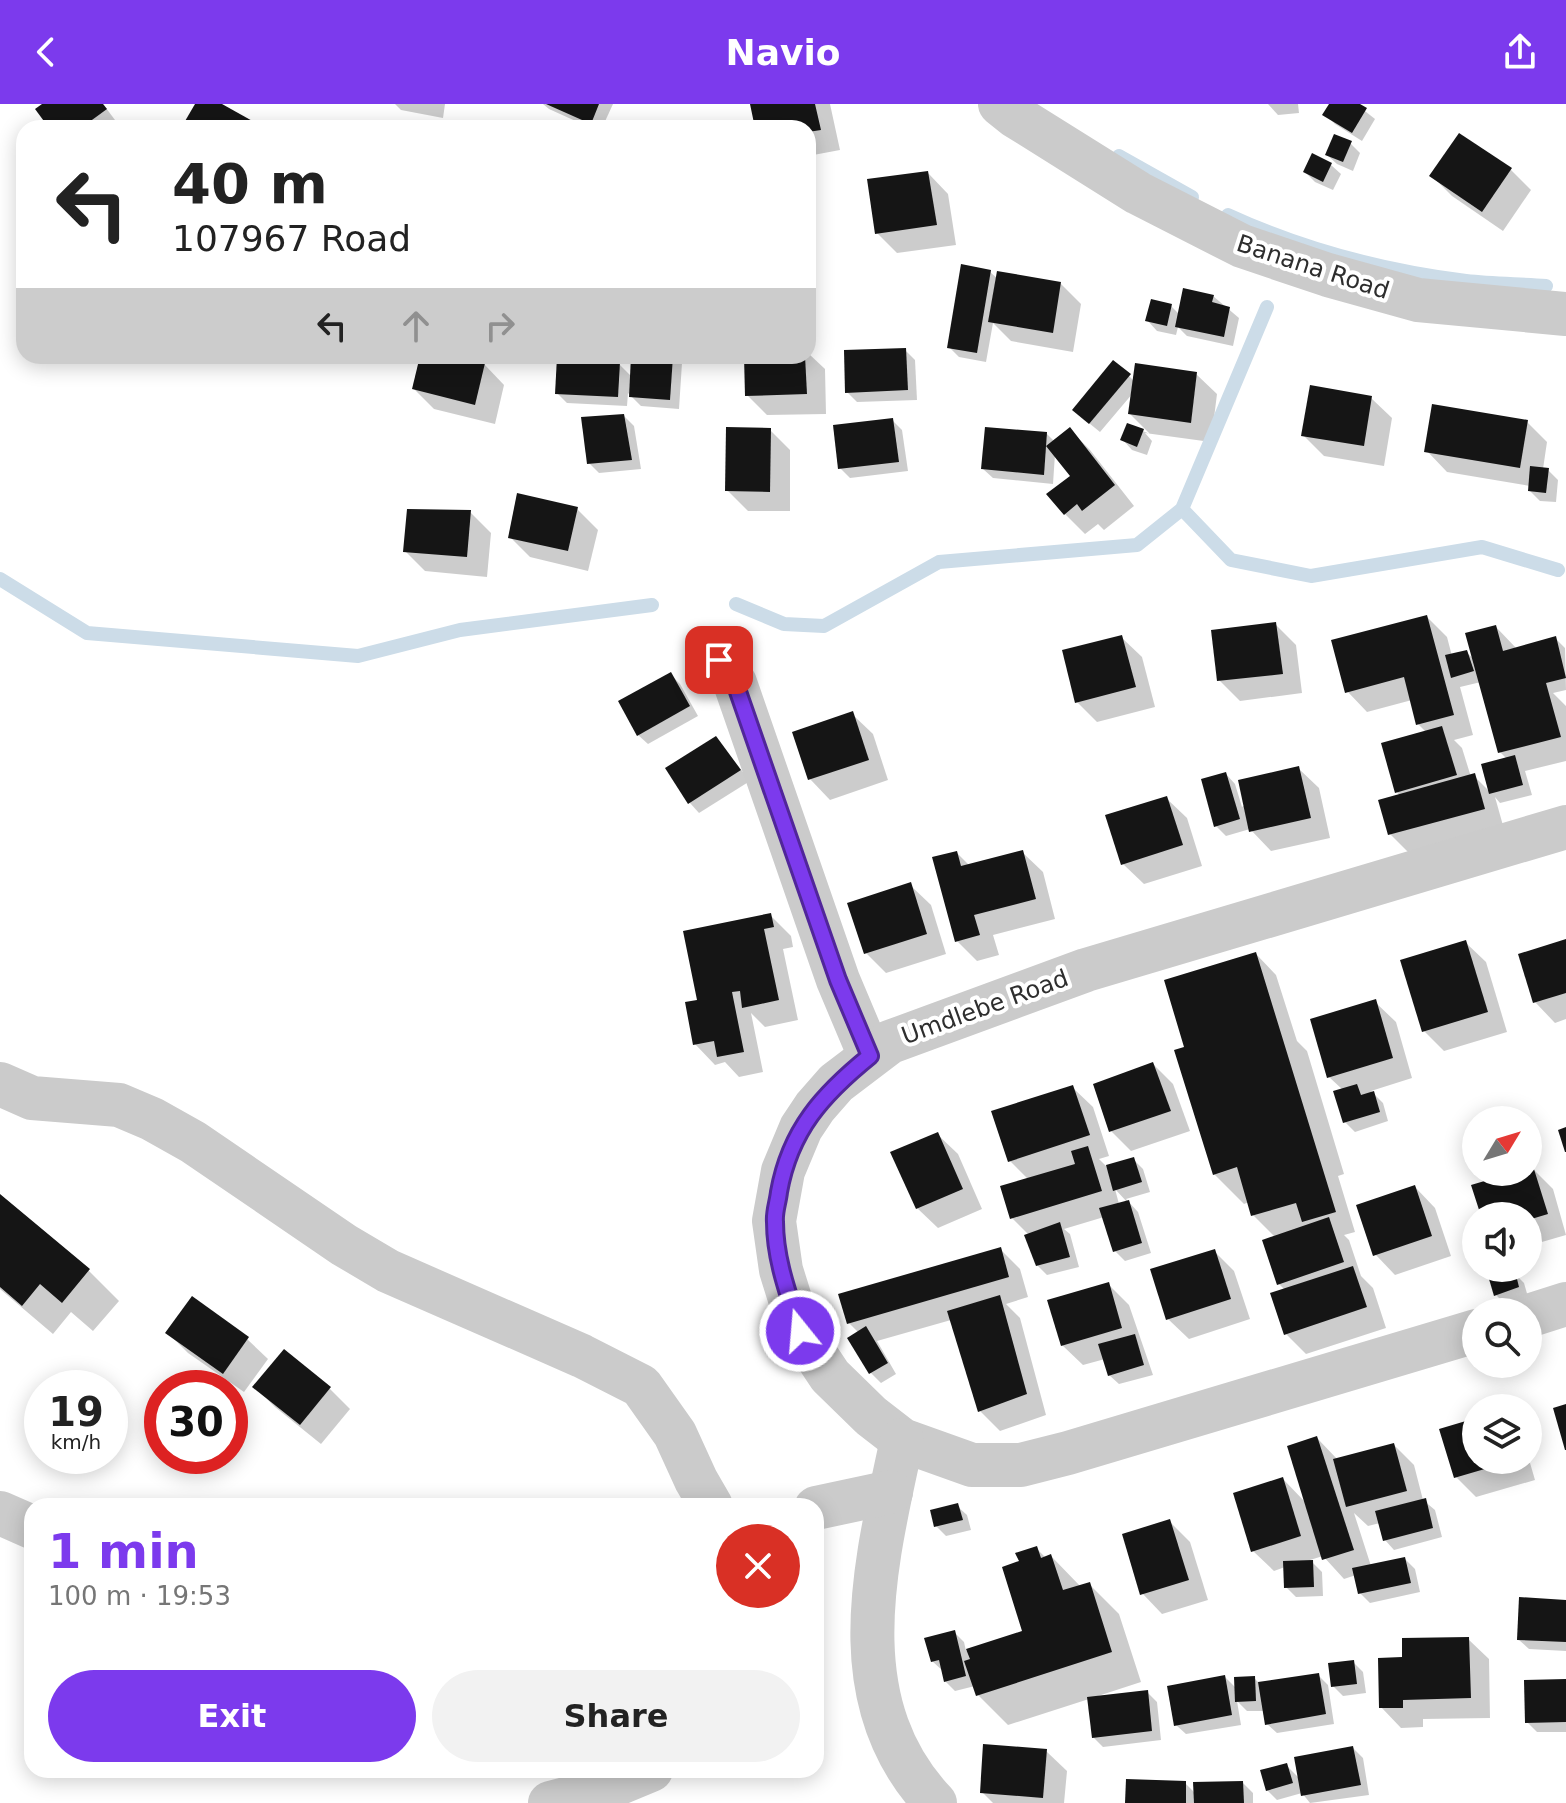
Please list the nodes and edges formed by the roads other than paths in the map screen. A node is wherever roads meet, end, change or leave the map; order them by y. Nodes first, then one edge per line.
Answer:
1 (1000, 104) edge
2 (1566, 314) edge
3 (719, 660) dead end
4 (1566, 827) edge
5 (870, 1056) junction
6 (0, 1084) edge
7 (1566, 1304) edge
8 (1542, 1312) edge
9 (1462, 1335) edge
10 (902, 1440) junction
11 (891, 1492) junction
12 (706, 1498) edge
13 (824, 1506) edge
14 (0, 1513) edge
15 (24, 1524) edge
16 (632, 1778) edge
17 (550, 1803) edge
18 (935, 1803) edge

1 - 2 street, Banana Road
3 - 5 street
4 - 5 street, Umdlebe Road
5 - 10 street, Umdlebe Road
6 - 12 street
7 - 8 street
9 - 10 street, Umdlebe Road
10 - 11 street
11 - 13 street
11 - 18 street
14 - 15 street
16 - 17 street

